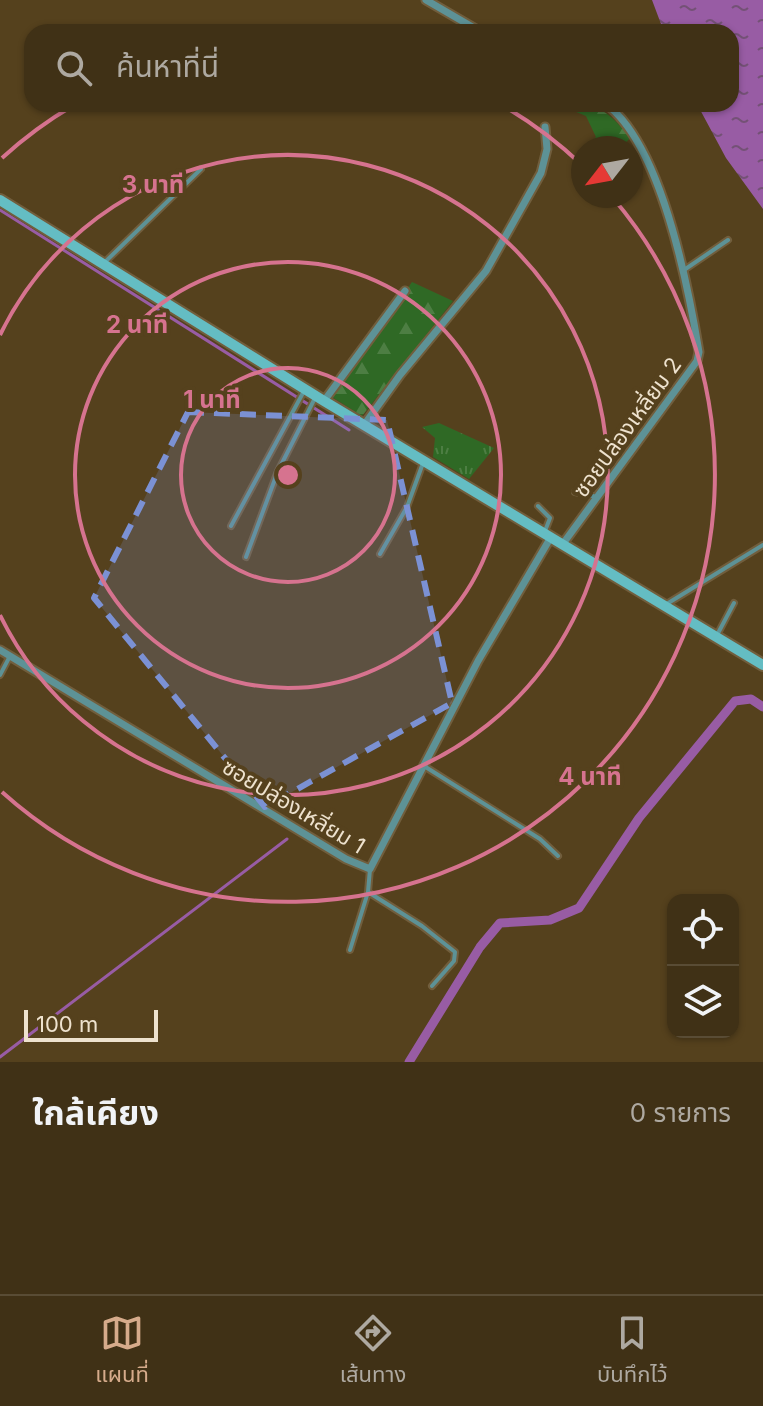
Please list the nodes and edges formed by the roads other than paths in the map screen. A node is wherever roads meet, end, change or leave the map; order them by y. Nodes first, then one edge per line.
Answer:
1 (426, 0) edge
2 (467, 24) edge
3 (615, 112) edge
4 (545, 127) dead end
5 (201, 169) dead end
6 (0, 200) edge
7 (728, 240) dead end
8 (103, 264) junction
9 (682, 272) junction
10 (405, 291) dead end
11 (315, 396) junction
12 (364, 425) junction
13 (424, 461) junction
14 (575, 492) dead end
15 (597, 497) junction
16 (538, 506) dead end
17 (231, 526) dead end
18 (547, 535) junction
19 (562, 545) junction
20 (763, 545) edge
21 (380, 554) dead end
22 (246, 557) dead end
23 (734, 603) dead end
24 (663, 606) junction
25 (715, 639) junction
26 (0, 650) edge
27 (10, 656) junction
28 (763, 665) edge
29 (0, 675) edge
30 (423, 766) junction
31 (558, 856) dead end
32 (370, 869) junction
33 (368, 892) junction
34 (350, 950) dead end
35 (432, 986) dead end

1 - 2 street
3 - 9 street, ซอยปล่องเหลี่ยม 2
4 - 12 street
5 - 8 lane
6 - 8 street
7 - 9 lane
8 - 11 street
9 - 15 street, ซอยปล่องเหลี่ยม 2
10 - 11 street
11 - 12 street
11 - 17 lane
11 - 22 lane
12 - 13 street
13 - 18 street
13 - 21 lane
14 - 15 lane
15 - 19 street, ซอยปล่องเหลี่ยม 2
16 - 18 lane
18 - 19 street
18 - 30 street, ซอยปล่องเหลี่ยม 1
19 - 24 street
20 - 24 lane
23 - 25 lane
24 - 25 street
25 - 28 street
26 - 27 street, ซอยปล่องเหลี่ยม 1
27 - 29 lane
27 - 32 street, ซอยปล่องเหลี่ยม 1
30 - 31 lane
30 - 32 street, ซอยปล่องเหลี่ยม 1
32 - 33 lane
33 - 34 lane
33 - 35 lane

